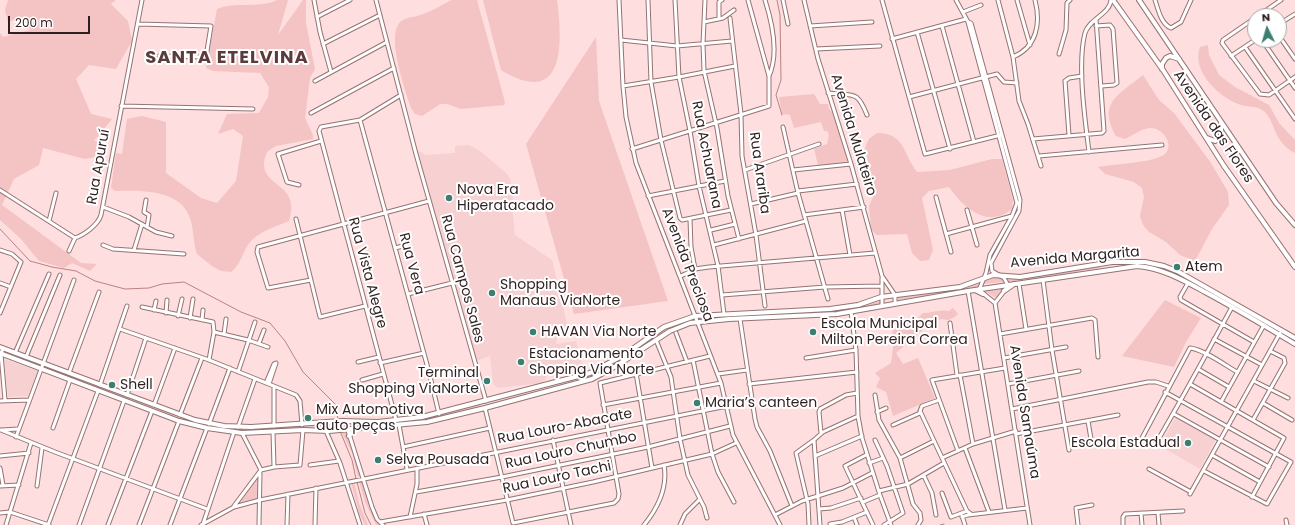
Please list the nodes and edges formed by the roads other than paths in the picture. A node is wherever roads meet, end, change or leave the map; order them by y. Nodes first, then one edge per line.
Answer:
1 (142, 0) edge
2 (314, 0) edge
3 (350, 0) edge
4 (376, 0) edge
5 (620, 0) edge
6 (648, 0) edge
7 (675, 0) edge
8 (705, 0) edge
9 (722, 0) edge
10 (748, 0) edge
11 (765, 0) edge
12 (783, 0) edge
13 (804, 0) edge
14 (882, 0) edge
15 (956, 0) edge
16 (998, 0) edge
17 (1017, 0) edge
18 (1035, 0) edge
19 (1070, 0) edge
20 (1112, 0) edge
21 (1139, 0) edge
22 (1155, 0) edge
23 (1191, 0) edge
24 (1281, 0) edge
25 (981, 5) dead end
26 (1110, 6) junction
27 (1270, 8) edge
28 (734, 10) dead end
29 (1121, 11) junction
30 (962, 12) junction
31 (380, 15) junction
32 (317, 17) junction
33 (730, 18) dead end
34 (719, 19) junction
35 (1096, 19) junction
36 (967, 20) junction
37 (704, 22) junction
38 (872, 22) dead end
39 (138, 24) junction
40 (788, 24) dead end
41 (1247, 24) edge
42 (810, 26) junction
43 (942, 26) junction
44 (1096, 26) junction
45 (917, 32) junction
46 (892, 39) junction
47 (621, 40) junction
48 (732, 41) junction
49 (387, 42) junction
50 (650, 43) junction
51 (323, 44) junction
52 (703, 44) junction
53 (1030, 45) junction
54 (677, 46) junction
55 (880, 46) dead end
56 (1245, 47) joint
57 (1268, 48) edge
58 (1287, 48) edge
59 (816, 49) junction
60 (1059, 54) dead end
61 (159, 56) dead end
62 (1231, 56) junction
63 (1013, 57) junction
64 (1180, 59) junction
65 (1295, 59) edge
66 (735, 66) junction
67 (394, 68) junction
68 (1163, 70) junction
69 (704, 71) junction
70 (331, 72) junction
71 (769, 76) junction
72 (1082, 76) junction
73 (985, 77) junction
74 (1295, 77) edge
75 (679, 78) junction
76 (1290, 80) junction
77 (315, 81) dead end
78 (651, 82) junction
79 (1017, 83) junction
80 (958, 84) junction
81 (623, 86) junction
82 (1102, 86) junction
83 (1295, 88) edge
84 (933, 91) junction
85 (1276, 91) junction
86 (828, 93) junction
87 (401, 95) junction
88 (909, 98) junction
89 (121, 106) junction
90 (253, 109) dead end
91 (311, 112) dead end
92 (741, 114) junction
93 (866, 115) dead end
94 (1295, 119) edge
95 (360, 120) junction
96 (1221, 121) junction
97 (716, 122) junction
98 (783, 127) dead end
99 (690, 131) junction
100 (1087, 134) junction
101 (1069, 135) junction
102 (1001, 136) junction
103 (1205, 136) junction
104 (1033, 139) junction
105 (661, 140) junction
106 (321, 141) junction
107 (974, 142) junction
108 (819, 144) dead end
109 (1162, 145) dead end
110 (632, 149) junction
111 (950, 149) junction
112 (1089, 152) junction
113 (789, 156) junction
114 (1039, 156) junction
115 (851, 164) junction
116 (1041, 166) dead end
117 (745, 170) junction
118 (793, 170) junction
119 (725, 181) junction
120 (857, 184) junction
121 (299, 185) dead end
122 (699, 186) junction
123 (0, 190) edge
124 (674, 191) junction
125 (798, 192) junction
126 (56, 193) dead end
127 (648, 196) junction
128 (936, 197) dead end
129 (146, 200) dead end
130 (429, 201) junction
131 (751, 204) junction
132 (103, 207) junction
133 (864, 207) junction
134 (731, 210) junction
135 (842, 210) junction
136 (966, 210) dead end
137 (386, 212) junction
138 (707, 215) junction
139 (804, 215) junction
140 (1012, 216) junction
141 (296, 219) dead end
142 (690, 219) junction
143 (999, 220) junction
144 (49, 221) junction
145 (806, 222) junction
146 (142, 224) junction
147 (342, 224) junction
148 (735, 224) junction
149 (1010, 224) junction
150 (1295, 224) edge
151 (147, 227) junction
152 (971, 227) junction
153 (1006, 228) junction
154 (711, 230) junction
155 (946, 234) junction
156 (300, 235) junction
157 (756, 235) junction
158 (172, 236) dead end
159 (75, 238) junction
160 (739, 239) junction
161 (103, 245) dead end
162 (407, 245) dead end
163 (977, 245) dead end
164 (714, 246) junction
165 (395, 248) junction
166 (0, 250) edge
167 (134, 250) junction
168 (69, 251) dead end
169 (875, 252) junction
170 (951, 252) dead end
171 (184, 254) dead end
172 (850, 255) junction
173 (817, 259) junction
174 (990, 259) junction
175 (1137, 261) junction
176 (760, 262) junction
177 (1104, 264) junction
178 (718, 266) junction
179 (1137, 266) junction
180 (1295, 267) edge
181 (696, 270) junction
182 (1105, 270) junction
183 (49, 274) dead end
184 (60, 275) dead end
185 (999, 275) junction
186 (681, 276) junction
187 (882, 276) junction
188 (983, 278) junction
189 (74, 280) dead end
190 (311, 280) junction
191 (1043, 280) junction
192 (0, 283) edge
193 (452, 283) junction
194 (1188, 283) junction
195 (1014, 284) junction
196 (1019, 284) junction
197 (1008, 285) junction
198 (881, 286) junction
199 (11, 287) junction
200 (825, 288) junction
201 (976, 290) junction
202 (968, 291) junction
203 (1004, 291) junction
204 (99, 292) dead end
205 (764, 292) junction
206 (408, 294) junction
207 (983, 294) joint
208 (722, 295) junction
209 (895, 295) junction
210 (881, 297) junction
211 (182, 299) dead end
212 (193, 299) dead end
213 (828, 299) dead end
214 (167, 300) dead end
215 (156, 301) dead end
216 (896, 303) junction
217 (995, 303) junction
218 (882, 305) junction
219 (127, 306) dead end
220 (365, 306) junction
221 (765, 306) dead end
222 (142, 307) dead end
223 (1232, 307) junction
224 (154, 310) junction
225 (203, 310) dead end
226 (850, 312) junction
227 (0, 313) edge
228 (166, 313) junction
229 (724, 314) junction
230 (178, 316) junction
231 (695, 316) junction
232 (190, 318) junction
233 (740, 318) junction
234 (226, 319) dead end
235 (202, 320) junction
236 (255, 322) dead end
237 (698, 322) junction
238 (950, 323) dead end
239 (1049, 324) junction
240 (1223, 324) junction
241 (1264, 325) junction
242 (120, 329) junction
243 (1026, 329) junction
244 (264, 330) dead end
245 (1282, 330) junction
246 (214, 332) junction
247 (676, 333) dead end
248 (224, 334) junction
249 (1000, 334) junction
250 (1279, 335) junction
251 (146, 338) junction
252 (1295, 338) edge
253 (1214, 339) junction
254 (248, 340) junction
255 (656, 340) junction
256 (1254, 342) junction
257 (259, 343) junction
258 (1295, 344) edge
259 (268, 347) dead end
260 (1066, 347) dead end
261 (1, 348) edge
262 (175, 348) junction
263 (856, 350) junction
264 (1052, 350) junction
265 (1270, 351) junction
266 (15, 353) junction
267 (424, 353) junction
268 (0, 354) edge
269 (1206, 355) junction
270 (710, 356) junction
271 (26, 357) junction
272 (379, 357) junction
273 (1098, 357) dead end
274 (1246, 357) junction
275 (202, 358) junction
276 (806, 358) dead end
277 (1004, 358) junction
278 (208, 360) junction
279 (693, 360) junction
280 (358, 362) dead end
281 (687, 362) junction
282 (380, 363) junction
283 (43, 364) junction
284 (1262, 365) junction
285 (668, 366) junction
286 (230, 368) junction
287 (1005, 368) junction
288 (41, 369) junction
289 (1198, 369) junction
290 (747, 370) junction
291 (982, 371) junction
292 (1079, 371) dead end
293 (238, 372) junction
294 (857, 372) junction
295 (1237, 372) junction
296 (1, 373) edge
297 (69, 373) junction
298 (636, 373) junction
299 (383, 374) junction
300 (718, 374) junction
301 (958, 375) junction
302 (1057, 375) junction
303 (600, 376) junction
304 (255, 379) junction
305 (70, 380) junction
306 (362, 380) dead end
307 (1254, 380) junction
308 (602, 381) junction
309 (721, 383) junction
310 (268, 384) junction
311 (749, 384) junction
312 (1008, 384) junction
313 (1190, 384) junction
314 (100, 385) junction
315 (1168, 386) junction
316 (274, 387) junction
317 (697, 387) junction
318 (1229, 387) junction
319 (1270, 389) junction
320 (98, 392) junction
321 (673, 392) junction
322 (1165, 392) junction
323 (857, 393) junction
324 (127, 395) junction
325 (876, 395) dead end
326 (640, 398) junction
327 (1288, 398) dead end
328 (5, 400) junction
329 (29, 400) junction
330 (939, 400) junction
331 (1061, 400) junction
332 (1181, 400) junction
333 (0, 401) edge
334 (124, 401) junction
335 (486, 402) junction
336 (1221, 402) junction
337 (1262, 404) junction
338 (154, 405) junction
339 (603, 405) junction
340 (727, 406) junction
341 (486, 408) junction
342 (886, 408) dead end
343 (1012, 409) junction
344 (152, 411) junction
345 (702, 411) junction
346 (1237, 411) junction
347 (877, 412) junction
348 (920, 413) junction
349 (439, 414) junction
350 (1174, 414) junction
351 (180, 415) junction
352 (1118, 415) dead end
353 (677, 416) junction
354 (858, 416) junction
355 (396, 420) junction
356 (1254, 420) junction
357 (1292, 420) dead end
358 (178, 421) junction
359 (343, 421) junction
360 (1088, 421) junction
361 (645, 422) junction
362 (326, 423) junction
363 (209, 424) junction
364 (302, 425) junction
365 (399, 425) junction
366 (893, 425) dead end
367 (1065, 425) junction
368 (274, 426) junction
369 (730, 426) junction
370 (1229, 426) junction
371 (238, 427) junction
372 (53, 428) dead end
373 (207, 428) junction
374 (490, 428) junction
375 (18, 429) junction
376 (354, 429) junction
377 (608, 429) junction
378 (0, 430) edge
379 (303, 430) junction
380 (345, 430) junction
381 (327, 431) junction
382 (234, 432) junction
383 (242, 432) junction
384 (273, 432) junction
385 (1016, 432) junction
386 (707, 433) junction
387 (821, 433) junction
388 (16, 436) junction
389 (349, 436) junction
390 (862, 436) junction
391 (991, 438) junction
392 (680, 439) junction
393 (553, 440) junction
394 (814, 440) junction
395 (875, 440) dead end
396 (1220, 440) junction
397 (934, 441) junction
398 (31, 443) junction
399 (736, 443) junction
400 (973, 444) junction
401 (1092, 445) dead end
402 (648, 446) junction
403 (403, 447) junction
404 (42, 448) junction
405 (965, 448) junction
406 (1069, 450) dead end
407 (958, 451) junction
408 (496, 452) junction
409 (29, 453) junction
410 (1277, 453) junction
411 (612, 454) junction
412 (712, 454) junction
413 (866, 455) junction
414 (1212, 455) junction
415 (0, 456) edge
416 (815, 456) junction
417 (884, 458) junction
418 (900, 458) junction
419 (942, 458) junction
420 (73, 459) junction
421 (339, 461) junction
422 (685, 461) junction
423 (869, 463) junction
424 (944, 463) junction
425 (310, 465) dead end
426 (558, 465) junction
427 (664, 465) junction
428 (274, 467) junction
429 (1269, 467) junction
430 (0, 468) edge
431 (417, 468) junction
432 (652, 468) junction
433 (100, 469) junction
434 (407, 469) junction
435 (1149, 469) dead end
436 (260, 471) junction
437 (1204, 471) junction
438 (872, 473) junction
439 (616, 476) junction
440 (924, 476) junction
441 (502, 477) junction
442 (361, 478) junction
443 (126, 479) junction
444 (346, 481) junction
445 (853, 482) junction
446 (1260, 482) junction
447 (908, 484) junction
448 (19, 485) junction
449 (2, 486) edge
450 (37, 486) dead end
451 (894, 487) junction
452 (316, 488) junction
453 (153, 489) junction
454 (562, 489) junction
455 (416, 492) junction
456 (879, 493) junction
457 (942, 493) dead end
458 (288, 494) junction
459 (818, 496) junction
460 (1252, 497) junction
461 (861, 498) junction
462 (700, 499) junction
463 (807, 499) junction
464 (180, 500) junction
465 (260, 500) junction
466 (507, 500) junction
467 (734, 502) dead end
468 (863, 502) junction
469 (1092, 505) dead end
470 (792, 506) junction
471 (234, 507) junction
472 (1027, 508) junction
473 (207, 509) junction
474 (819, 509) junction
475 (1005, 510) junction
476 (967, 511) junction
477 (1183, 511) dead end
478 (10, 512) junction
479 (867, 512) junction
480 (989, 512) junction
481 (0, 513) edge
482 (568, 513) junction
483 (1141, 513) junction
484 (1158, 513) junction
485 (424, 514) junction
486 (971, 514) junction
487 (775, 515) junction
488 (936, 515) dead end
489 (962, 516) junction
490 (410, 517) junction
491 (854, 517) junction
492 (707, 518) dead end
493 (1286, 520) dead end
494 (380, 522) junction
495 (890, 523) edge
496 (202, 524) edge
497 (830, 524) edge
498 (842, 524) edge
499 (6, 525) edge
500 (49, 525) edge
501 (79, 525) edge
502 (108, 525) edge
503 (139, 525) edge
504 (170, 525) edge
505 (259, 525) edge
506 (287, 525) edge
507 (315, 525) edge
508 (360, 525) edge
509 (383, 525) edge
510 (427, 525) edge
511 (571, 525) edge
512 (644, 525) edge
513 (680, 525) edge
514 (780, 525) edge
515 (809, 525) edge
516 (820, 525) edge
517 (857, 525) edge
518 (873, 525) edge
519 (884, 525) edge
520 (918, 525) edge
521 (965, 525) edge
522 (1030, 525) edge
523 (1078, 525) edge
524 (1123, 525) edge
525 (1142, 525) edge
526 (1159, 525) edge
527 (1287, 525) edge

1 - 39 street, Rua Apuruí
2 - 32 street
3 - 32 street
4 - 31 street, Rua Campos Sales
5 - 47 street, Avenida Preciosa
6 - 50 street
7 - 54 street, Rua Achuarana
8 - 37 street
9 - 34 street
10 - 71 street
11 - 71 street
12 - 40 street
13 - 42 street, Avenida Mulateiro
14 - 46 street
15 - 30 street
16 - 63 street
17 - 53 street
18 - 53 street
19 - 60 street
20 - 26 street
20 - 29 main road, Avenida das Flores
21 - 64 main road, Avenida das Flores
22 - 23 street
24 - 27 street
25 - 30 street
26 - 29 street
26 - 35 street
28 - 34 street
29 - 68 main road, Avenida das Flores
30 - 36 street
31 - 49 street, Rua Campos Sales
31 - 51 street
32 - 51 street
33 - 48 street, Rua Arariba
34 - 37 street
35 - 44 street
35 - 72 street
36 - 43 street
36 - 73 street
37 - 52 street
38 - 42 street
39 - 61 street
39 - 89 street, Rua Apuruí
41 - 62 street
42 - 59 street, Avenida Mulateiro
43 - 45 street
43 - 80 street
44 - 82 street
44 - 82 street
45 - 46 street
45 - 84 street
46 - 88 street
47 - 50 street
47 - 81 street, Avenida Preciosa
48 - 52 street
48 - 66 street, Rua Arariba
49 - 67 street, Rua Campos Sales
49 - 70 street
50 - 54 street
50 - 78 street
51 - 70 street
52 - 54 street
52 - 69 street
53 - 63 street
54 - 75 street, Rua Achuarana
55 - 59 street
56 - 62 street
56 - 85 street
57 - 76 street
58 - 65 street
59 - 86 street, Avenida Mulateiro
62 - 85 street
63 - 79 street
64 - 68 main road
64 - 96 main road, Avenida das Flores
66 - 69 street
66 - 92 street, Rua Arariba
67 - 87 street, Rua Campos Sales
67 - 91 street
68 - 103 main road, Avenida das Flores
69 - 75 street
69 - 97 street
70 - 77 street
71 - 92 street
72 - 100 street
72 - 101 street
73 - 79 street
73 - 80 street
73 - 102 street
74 - 76 street
75 - 78 street
75 - 99 street, Rua Achuarana
76 - 83 street
76 - 85 street
78 - 81 street
78 - 105 street
79 - 104 street
80 - 84 street
80 - 107 street
81 - 110 street, Avenida Preciosa
82 - 100 street
84 - 88 street
84 - 111 street
85 - 94 street
86 - 93 street
86 - 115 street, Avenida Mulateiro
87 - 95 street
87 - 130 street, Rua Campos Sales
88 - 111 street
89 - 90 street
89 - 132 street, Rua Apuruí
92 - 97 street
92 - 117 street, Rua Arariba
95 - 106 street, Rua Vista Alegre
95 - 137 street, Rua Vera
96 - 103 main road
96 - 150 main road, Avenida das Flores
97 - 99 street
97 - 119 street
98 - 113 street
99 - 105 street
99 - 122 street, Rua Achuarana
100 - 101 street
100 - 112 street
101 - 104 street
102 - 107 street
102 - 140 street
102 - 149 street
103 - 180 main road, Avenida das Flores
104 - 114 street
105 - 110 street
105 - 124 street
106 - 121 street
106 - 147 street, Rua Vista Alegre
107 - 111 street
108 - 113 street
109 - 112 street
110 - 127 street, Avenida Preciosa
112 - 114 street
113 - 117 street
113 - 118 street
114 - 116 street
115 - 118 street
115 - 120 street, Avenida Mulateiro
117 - 131 street, Rua Arariba
118 - 125 street
119 - 122 street
119 - 134 street
120 - 125 street
120 - 133 street, Avenida Mulateiro
122 - 124 street
122 - 138 street, Rua Achuarana
123 - 144 street
124 - 127 street
124 - 142 street
125 - 131 street
125 - 139 street
126 - 144 street
127 - 186 street, Avenida Preciosa
128 - 155 street
129 - 151 street
130 - 137 street
130 - 193 street, Rua Campos Sales
131 - 157 street, Rua Arariba
132 - 146 street
132 - 159 street, Rua Apuruí
133 - 135 street
133 - 169 street, Avenida Mulateiro
134 - 138 street
134 - 148 street
135 - 139 street
135 - 172 street
136 - 152 street
137 - 147 street
137 - 165 street, Rua Vera
138 - 142 street
138 - 154 street, Rua Achuarana
139 - 145 street
140 - 143 street
140 - 149 street
141 - 156 street
142 - 181 street
143 - 152 street
143 - 153 street
144 - 159 street
145 - 157 street
145 - 173 street
146 - 151 street
146 - 167 street
147 - 156 street
147 - 220 street, Rua Vista Alegre
148 - 154 street
148 - 160 street
149 - 153 street
149 - 174 street
151 - 158 street
152 - 155 street
152 - 163 street
153 - 174 street
154 - 164 street, Rua Achuarana
155 - 170 street
156 - 190 street
156 - 190 street
157 - 160 street
157 - 176 street, Rua Arariba
159 - 168 street
160 - 164 street
161 - 167 street
162 - 165 street
164 - 178 street, Rua Achuarana
165 - 206 street, Rua Vera
166 - 199 street
167 - 171 street
169 - 172 street
169 - 187 street, Avenida Mulateiro
172 - 173 street
173 - 176 street
173 - 200 street
174 - 185 street
174 - 188 street
175 - 177 main road, Avenida Margarita
175 - 179 main road
175 - 245 main road, Avenida Margarita
176 - 178 street
176 - 205 street, Rua Arariba
177 - 182 main road
177 - 185 main road, Avenida Margarita
178 - 181 street
178 - 208 street, Rua Achuarana
179 - 182 main road, Avenida Margarita
179 - 194 main road, Avenida Margarita
181 - 186 street
182 - 191 main road, Avenida Margarita
183 - 266 street
184 - 271 street
185 - 188 main road, Avenida Margarita
185 - 197 street
186 - 231 street, Avenida Preciosa
187 - 198 street, Avenida Mulateiro
187 - 209 street, Avenida Mulateiro
188 - 201 street
188 - 209 main road, Avenida Margarita
189 - 283 street
190 - 220 street
191 - 196 main road, Avenida Margarita
191 - 239 street
192 - 199 street
193 - 206 street
193 - 335 street, Rua Campos Sales
194 - 223 main road, Avenida Margarita
194 - 240 street
195 - 196 main road, Avenida Margarita
195 - 197 main road, Avenida Margarita
195 - 203 main road
196 - 243 street
197 - 201 main road, Avenida Margarita
197 - 203 street
198 - 200 street
198 - 210 street, Avenida Mulateiro
199 - 227 street
200 - 205 street
200 - 213 street
201 - 202 main road, Avenida Margarita
201 - 207 main road
202 - 216 main road, Avenida Margarita
202 - 291 street
203 - 217 street
204 - 297 street
205 - 208 street
205 - 221 street, Rua Arariba
206 - 267 street, Rua Vera
207 - 217 street
208 - 229 street, Rua Achuarana
209 - 210 main road, Avenida Margarita
209 - 216 street, Avenida Mulateiro
210 - 218 street, Avenida Mulateiro
210 - 229 main road, Avenida Margarita
211 - 230 street
212 - 232 street
214 - 228 street
215 - 224 street
216 - 218 main road, Avenida Margarita
217 - 249 street, Avenida Samaúma
218 - 226 main road, Avenida Margarita
219 - 242 street
220 - 272 street, Rua Vista Alegre
222 - 224 street
223 - 240 street
223 - 241 main road, Avenida Margarita
224 - 228 street
225 - 235 street
226 - 233 main road, Avenida Margarita
226 - 263 street
228 - 230 street
229 - 231 main road, Avenida Margarita
230 - 232 street
231 - 237 street, Avenida Preciosa
231 - 335 main road, Avenida Margarita
232 - 235 street
233 - 237 main road, Avenida Margarita
233 - 290 street
234 - 248 street
235 - 246 street
236 - 254 street
237 - 255 main road, Avenida Margarita
237 - 270 street, Avenida Preciosa
238 - 301 street
239 - 243 street
239 - 264 street
239 - 273 street
240 - 253 street
240 - 256 street
241 - 250 main road, Avenida Margarita
241 - 256 street
242 - 251 street
242 - 314 street
243 - 249 street
244 - 257 street
245 - 250 street
245 - 252 main road, Avenida Margarita
246 - 248 street
246 - 278 street
247 - 281 street
248 - 254 street
249 - 277 street, Avenida Samaúma
250 - 258 main road, Avenida Margarita
250 - 265 street
251 - 262 street
251 - 324 street
253 - 269 street
253 - 274 street
254 - 257 street
254 - 293 street
255 - 285 street
255 - 303 main road, Avenida Margarita
256 - 274 street
257 - 259 street
260 - 264 street
261 - 266 main road, Avenida Margarita
261 - 268 street
262 - 275 street
262 - 338 street
263 - 276 street
263 - 294 street
264 - 277 street
264 - 302 street
265 - 284 street
265 - 319 street
266 - 271 main road, Avenida Margarita
267 - 282 street
267 - 349 street, Rua Vera
268 - 288 main road, Avenida Margarita
268 - 296 street
269 - 289 street
269 - 295 street
269 - 315 street
270 - 279 street
270 - 300 street, Avenida Preciosa
271 - 283 main road, Avenida Margarita
272 - 280 street
272 - 282 street, Rua Vista Alegre
274 - 284 street
274 - 295 street
275 - 278 street
275 - 351 street
277 - 287 street, Avenida Samaúma
278 - 286 street
279 - 281 street
279 - 317 street
281 - 285 street
282 - 299 street, Rua Vista Alegre
283 - 288 street
283 - 297 main road, Avenida Margarita
284 - 307 street
285 - 298 street
285 - 321 street
286 - 293 street
286 - 363 street
287 - 291 street
287 - 312 street, Avenida Samaúma
288 - 305 main road, Avenida Margarita
288 - 329 street
289 - 313 street
289 - 318 street
290 - 300 street
290 - 311 street
291 - 301 street
291 - 391 street
292 - 302 street
293 - 304 street
294 - 311 street
294 - 323 street
295 - 318 street
296 - 328 street
297 - 314 main road, Avenida Margarita
298 - 308 street
298 - 326 street
299 - 306 street
299 - 355 street, Rua Vista Alegre
300 - 309 street, Avenida Preciosa
301 - 330 street
301 - 400 street
302 - 312 street
302 - 331 street
303 - 308 street
303 - 341 main road, Avenida Margarita
304 - 310 street
304 - 371 street
305 - 320 main road, Avenida Margarita
305 - 372 street
307 - 319 street
307 - 346 street
308 - 339 street
309 - 317 street
309 - 340 street, Avenida Preciosa
310 - 310 street
310 - 316 street
311 - 470 street
312 - 343 street, Avenida Samaúma
313 - 332 street
313 - 336 street
314 - 324 main road, Avenida Margarita
315 - 322 street
315 - 331 street
316 - 364 street
316 - 368 street
317 - 321 street
317 - 345 street
318 - 336 street
319 - 327 street
319 - 337 street
320 - 334 main road, Avenida Margarita
320 - 420 street
321 - 326 street
321 - 353 street
322 - 332 street
322 - 350 street
323 - 354 street
323 - 387 street
324 - 338 main road, Avenida Margarita
325 - 347 street
326 - 339 street
326 - 361 street
328 - 329 street
328 - 333 street
329 - 375 street
330 - 348 street
330 - 407 street
331 - 343 street
331 - 367 street
332 - 350 street
332 - 370 street
334 - 344 main road, Avenida Margarita
334 - 433 street
335 - 349 main road, Avenida Margarita
336 - 346 street
337 - 356 street
337 - 357 street
338 - 351 main road, Avenida Margarita
339 - 377 street
340 - 345 street, Rua Louro-Abacate
340 - 369 street, Avenida Preciosa
341 - 365 main road, Avenida Margarita
341 - 374 street
342 - 347 street
343 - 385 street, Avenida Samaúma
344 - 358 main road, Avenida Margarita
344 - 443 street
345 - 353 street, Rua Louro-Abacate
345 - 386 street
346 - 356 street
346 - 370 street
347 - 418 street
348 - 366 street
348 - 397 street
349 - 355 main road, Avenida Margarita
350 - 396 street
351 - 363 main road, Avenida Margarita
352 - 360 street
353 - 361 street, Rua Louro-Abacate
353 - 392 street
354 - 387 street
354 - 390 street
355 - 359 main road, Avenida Margarita
356 - 410 street
358 - 373 main road, Avenida Margarita
358 - 453 street
359 - 362 main road, Avenida Margarita
359 - 380 street
360 - 367 street
360 - 401 street
361 - 377 street, Rua Louro-Abacate
361 - 402 street
362 - 364 main road, Avenida Margarita
362 - 381 street
363 - 371 main road, Avenida Margarita
364 - 368 main road, Avenida Margarita
365 - 376 main road, Avenida Margarita
365 - 403 street
367 - 385 street
367 - 406 street
368 - 371 main road, Avenida Margarita
369 - 386 street, Rua Louro Chumbo
369 - 399 street, Avenida Preciosa
370 - 396 street
370 - 410 street
373 - 382 main road, Avenida Margarita
373 - 464 street
374 - 403 street
374 - 408 street
375 - 378 street
375 - 388 street
376 - 380 main road, Avenida Margarita
376 - 389 main road
377 - 393 street, Rua Louro-Abacate
377 - 411 street
378 - 388 street
379 - 381 main road, Avenida Margarita
379 - 384 main road, Avenida Margarita
379 - 428 street
380 - 381 main road, Avenida Margarita
380 - 389 street
381 - 421 street
382 - 383 main road, Avenida Margarita
382 - 473 street
383 - 384 main road, Avenida Margarita
383 - 436 street
384 - 428 street
385 - 391 street
385 - 472 street, Avenida Samaúma
386 - 392 street, Rua Louro Chumbo
386 - 412 street
387 - 394 street
388 - 398 street
389 - 442 street
390 - 413 street
390 - 416 street
391 - 400 street
391 - 475 street
392 - 402 street, Rua Louro Chumbo
392 - 422 street
393 - 408 street, Rua Louro-Abacate
393 - 426 street
394 - 416 street
394 - 463 street
395 - 417 street
396 - 414 street
396 - 429 street
397 - 418 street
397 - 419 street
398 - 404 street
398 - 409 street
399 - 412 street, Rua Louro Tachi
399 - 487 street, Avenida Preciosa
400 - 405 street
402 - 411 street, Rua Louro Chumbo
402 - 432 street
403 - 434 street
404 - 420 street
404 - 450 street
405 - 407 street
405 - 480 street
407 - 419 street
408 - 431 street, Rua Louro-Abacate
408 - 441 street
409 - 415 street
409 - 448 street
410 - 429 street
410 - 460 street
411 - 426 street, Rua Louro Chumbo
411 - 439 street
412 - 422 street, Rua Louro Tachi
412 - 467 street
413 - 423 street
413 - 445 street
414 - 437 street
414 - 446 street
416 - 459 street
417 - 423 street
417 - 451 street
418 - 447 street
419 - 424 street
420 - 433 street
420 - 500 street
421 - 425 street
421 - 444 street
422 - 427 street, Rua Louro Tachi
422 - 462 street
423 - 438 street
424 - 440 street
424 - 476 street
426 - 441 street, Rua Louro Chumbo
426 - 454 street
427 - 432 street, Rua Louro Tachi
427 - 512 street
428 - 436 street
429 - 446 street
430 - 449 street
431 - 434 street, Rua Louro-Abacate
431 - 455 street
432 - 439 street, Rua Louro Tachi
433 - 443 street
433 - 501 street
434 - 442 street, Rua Louro-Abacate
435 - 437 street
436 - 465 street
436 - 471 street
437 - 460 street
438 - 445 street
438 - 456 street
439 - 454 street, Rua Louro Tachi
439 - 482 street
440 - 447 street
440 - 488 street
441 - 455 street, Rua Louro Chumbo
441 - 466 street
442 - 444 street, Rua Louro-Abacate
442 - 494 street
443 - 453 street
443 - 502 street
444 - 452 street, Rua Louro-Abacate
444 - 508 street
445 - 459 street
445 - 461 street
446 - 460 street
447 - 451 street
447 - 520 street
448 - 449 street
448 - 478 street
451 - 456 street
451 - 495 street
452 - 458 street, Rua Louro-Abacate
452 - 507 street
453 - 464 street
453 - 503 street
454 - 466 street, Rua Louro Tachi
454 - 482 street
455 - 490 street
456 - 468 street
456 - 495 street
457 - 489 street
458 - 465 street, Rua Louro-Abacate
458 - 506 street
459 - 463 street
459 - 474 street
461 - 468 street
461 - 474 street
462 - 492 street
462 - 513 street
463 - 470 street
463 - 515 street
464 - 473 street
464 - 504 street
465 - 471 street, Rua Louro-Abacate
465 - 505 street
466 - 482 street
466 - 485 street, Rua Louro Tachi
468 - 479 street
469 - 523 street
470 - 487 street
471 - 496 street, Rua Louro-Abacate
472 - 475 street
472 - 522 street, Avenida Samaúma
473 - 496 street
474 - 516 street
475 - 480 street
476 - 486 street
476 - 489 street
477 - 484 street
478 - 481 street
478 - 499 street
478 - 500 street
479 - 491 street
479 - 518 street
480 - 486 street
482 - 511 street
483 - 484 street
483 - 524 street
483 - 525 street
484 - 526 street
485 - 490 street, Rua Louro Tachi
485 - 510 street
486 - 489 street
487 - 514 street, Avenida Preciosa
489 - 521 street
490 - 494 street, Rua Louro Tachi
491 - 498 street
491 - 517 street
493 - 527 street
494 - 509 street
495 - 519 street
497 - 498 street

